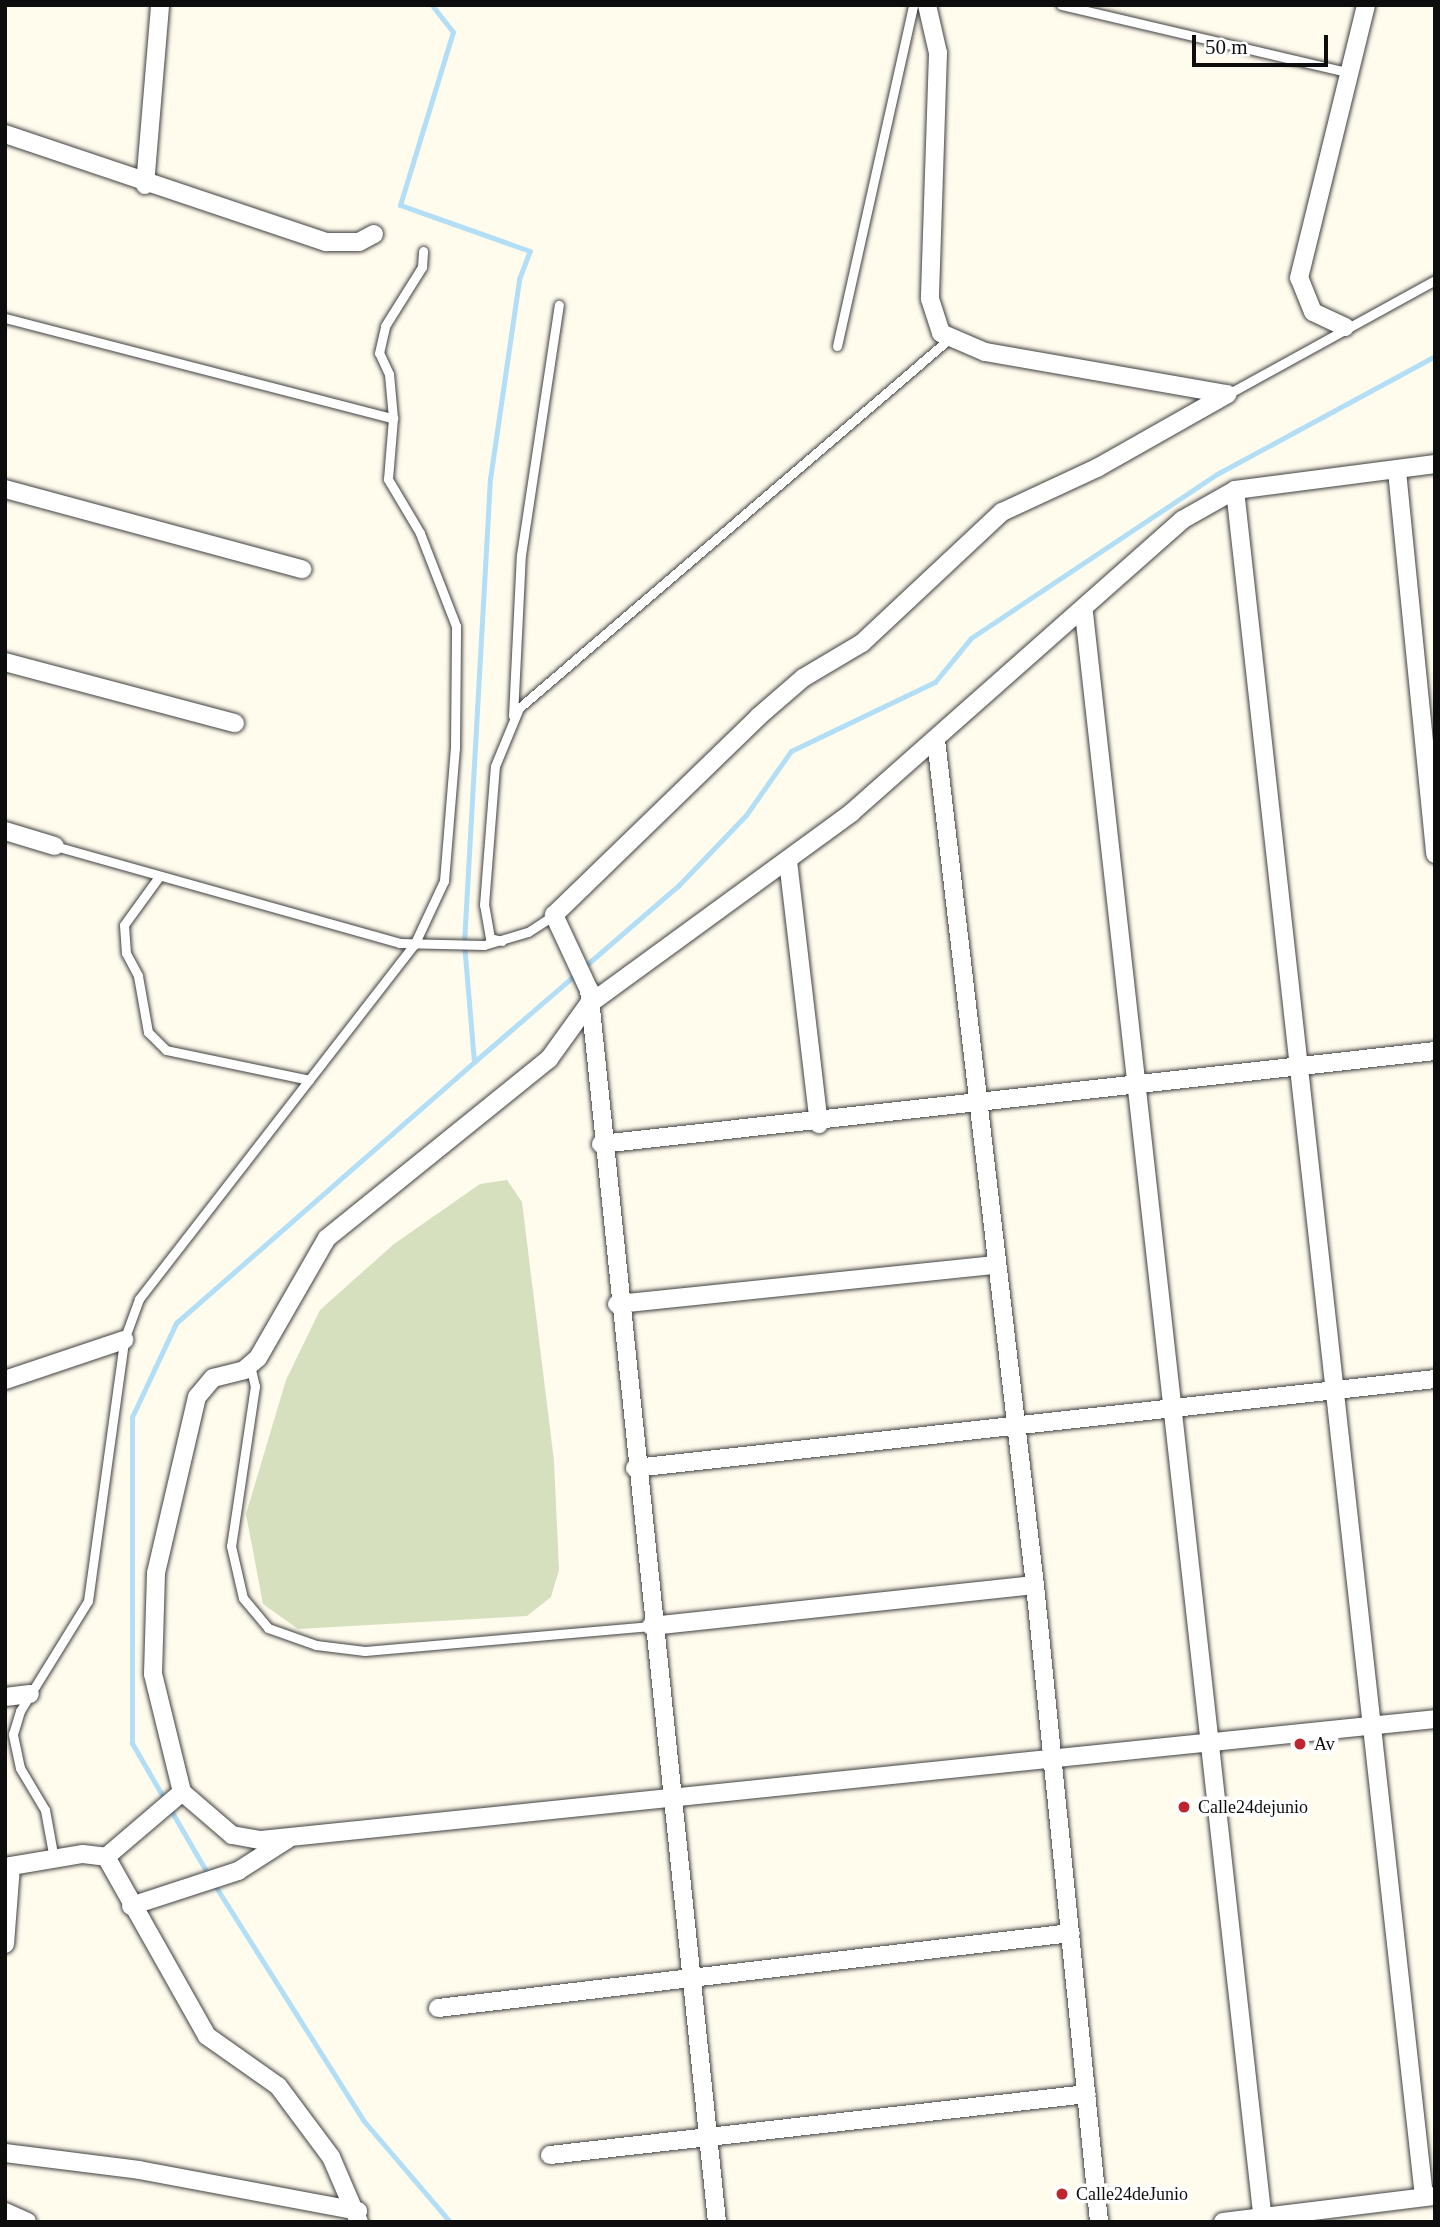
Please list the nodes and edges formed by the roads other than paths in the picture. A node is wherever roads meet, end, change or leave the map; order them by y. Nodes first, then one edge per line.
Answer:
1 (160, 5) edge
2 (914, 5) edge
3 (927, 5) edge
4 (1061, 5) edge
5 (1366, 5) edge
6 (1350, 73) junction
7 (5, 134) edge
8 (145, 185) junction
9 (374, 234) dead end
10 (423, 251) dead end
11 (1435, 280) edge
12 (559, 305) dead end
13 (5, 318) edge
14 (1345, 327) junction
15 (949, 339) junction
16 (837, 346) dead end
17 (1228, 394) junction
18 (393, 418) junction
19 (1435, 464) edge
20 (1397, 471) junction
21 (5, 489) edge
22 (1235, 491) junction
23 (302, 569) dead end
24 (1084, 613) junction
25 (5, 662) edge
26 (512, 719) junction
27 (234, 723) dead end
28 (936, 740) junction
29 (5, 831) edge
30 (55, 846) joint
31 (1435, 854) edge
32 (788, 860) junction
33 (158, 878) junction
34 (555, 915) junction
35 (502, 941) junction
36 (414, 945) junction
37 (588, 1005) junction
38 (1435, 1051) edge
39 (1297, 1066) junction
40 (309, 1080) junction
41 (1138, 1083) junction
42 (979, 1104) junction
43 (819, 1124) junction
44 (601, 1144) junction
45 (996, 1265) junction
46 (617, 1304) junction
47 (124, 1340) junction
48 (250, 1365) junction
49 (8, 1378) edge
50 (1435, 1379) edge
51 (1332, 1392) junction
52 (1173, 1406) junction
53 (1016, 1424) junction
54 (635, 1468) junction
55 (1035, 1585) junction
56 (651, 1626) junction
57 (30, 1694) junction
58 (5, 1697) edge
59 (1435, 1719) edge
60 (1373, 1725) junction
61 (1210, 1741) junction
62 (1052, 1763) junction
63 (182, 1792) junction
64 (672, 1802) junction
65 (291, 1837) junction
66 (106, 1857) junction
67 (54, 1859) junction
68 (8, 1866) edge
69 (131, 1906) junction
70 (1071, 1933) junction
71 (5, 1944) edge
72 (691, 1981) junction
73 (438, 2008) dead end
74 (1087, 2094) junction
75 (708, 2136) junction
76 (5, 2153) edge
77 (550, 2155) dead end
78 (1430, 2196) edge
79 (5, 2212) edge
80 (358, 2217) edge
81 (1263, 2220) edge
82 (27, 2222) edge
83 (717, 2222) edge
84 (1099, 2222) edge
85 (1223, 2222) edge

1 - 8 street
2 - 16 lane
3 - 15 street
4 - 6 lane
5 - 6 street
6 - 14 street
7 - 8 street
8 - 9 street
10 - 18 lane
11 - 14 lane
12 - 26 lane
13 - 18 lane
14 - 17 lane
15 - 17 street
15 - 26 lane
17 - 34 street
18 - 36 lane
19 - 20 street
20 - 22 street
20 - 31 street
21 - 23 street
22 - 24 street
22 - 39 street
24 - 28 street
24 - 41 street
25 - 27 street
26 - 35 lane
28 - 32 street
28 - 42 street
29 - 30 street
30 - 33 lane
32 - 37 street
32 - 43 street
33 - 36 lane
33 - 40 lane
34 - 35 lane
34 - 37 street
35 - 36 lane
36 - 40 lane
37 - 44 street
37 - 48 street
38 - 39 street
39 - 41 street
39 - 51 street
40 - 47 lane
41 - 42 street
41 - 52 street
42 - 43 street
42 - 45 street
43 - 44 street
44 - 46 street
45 - 46 street
45 - 53 street
46 - 54 street
47 - 49 street
47 - 57 lane
48 - 56 lane
48 - 63 street
50 - 51 street
51 - 52 street
51 - 60 street
52 - 53 street
52 - 61 street
53 - 54 street
53 - 55 street
54 - 56 street
55 - 56 street
55 - 62 street
56 - 64 street
57 - 58 street
57 - 67 lane
59 - 60 street
60 - 61 street
60 - 78 street
61 - 62 street
61 - 81 street
62 - 64 street
62 - 70 street
63 - 65 street
63 - 66 street
64 - 65 street
64 - 72 street
65 - 69 street
66 - 67 street
66 - 69 street
67 - 68 street
68 - 71 street
69 - 80 street
70 - 72 street
70 - 74 street
72 - 73 street
72 - 75 street
74 - 75 street
74 - 84 street
75 - 77 street
75 - 83 street
76 - 80 street
78 - 81 street
79 - 82 street
81 - 85 street

